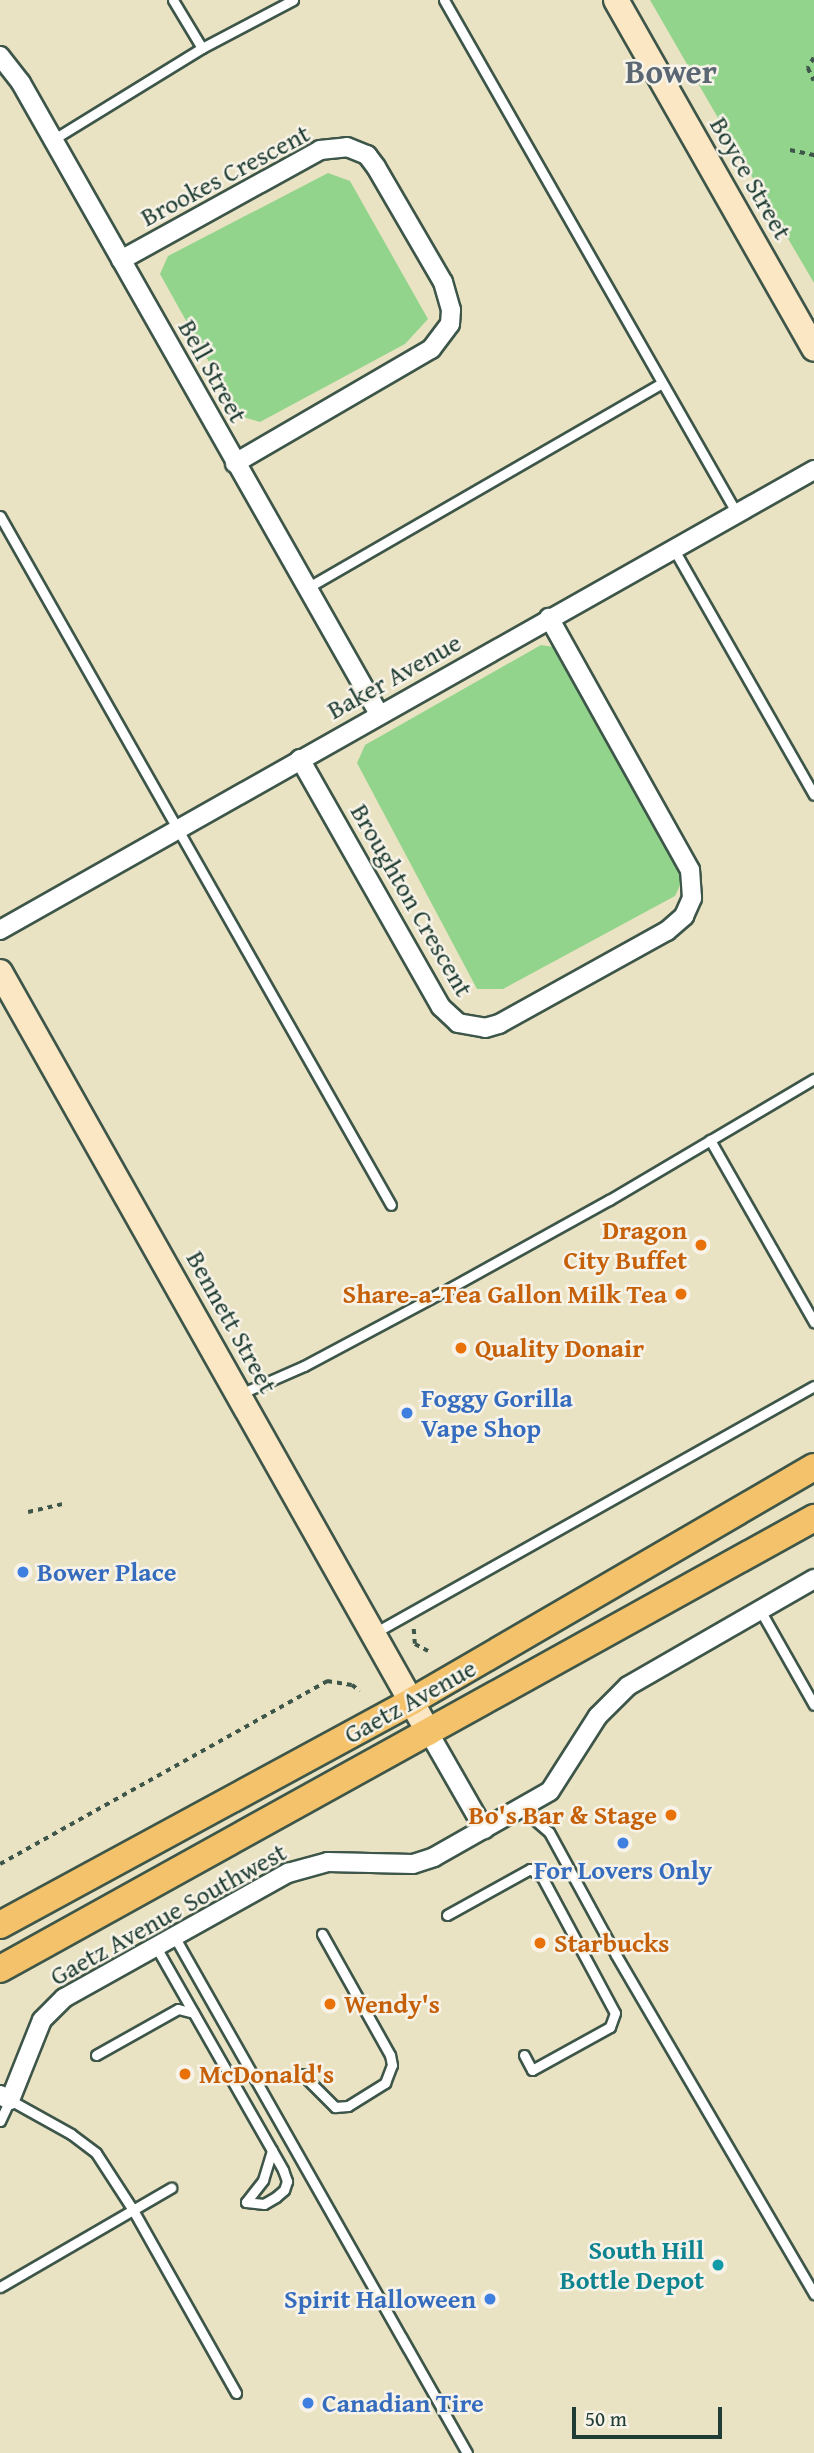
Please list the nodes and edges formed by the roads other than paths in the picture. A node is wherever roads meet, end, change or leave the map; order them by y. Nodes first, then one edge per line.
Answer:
1 (173, 0) edge
2 (293, 0) edge
3 (444, 0) edge
4 (616, 0) edge
5 (202, 48) junction
6 (0, 56) edge
7 (54, 139) junction
8 (121, 260) junction
9 (814, 349) edge
10 (661, 384) junction
11 (235, 463) junction
12 (814, 470) edge
13 (736, 512) junction
14 (0, 516) edge
15 (673, 548) junction
16 (307, 588) junction
17 (549, 618) junction
18 (379, 714) junction
19 (300, 759) junction
20 (814, 795) edge
21 (177, 829) junction
22 (0, 930) edge
23 (0, 972) edge
24 (814, 1079) edge
25 (710, 1140) junction
26 (391, 1205) dead end
27 (814, 1322) edge
28 (814, 1386) edge
29 (239, 1395) junction
30 (814, 1467) edge
31 (814, 1518) edge
32 (814, 1579) edge
33 (760, 1610) junction
34 (374, 1633) junction
35 (412, 1701) junction
36 (814, 1705) edge
37 (429, 1733) junction
38 (526, 1805) junction
39 (484, 1829) junction
40 (447, 1915) dead end
41 (0, 1925) edge
42 (322, 1934) dead end
43 (174, 1936) junction
44 (156, 1947) junction
45 (0, 1969) edge
46 (194, 2013) junction
47 (96, 2055) dead end
48 (524, 2055) dead end
49 (302, 2074) dead end
50 (5, 2098) edge
51 (0, 2121) edge
52 (272, 2150) junction
53 (172, 2188) dead end
54 (133, 2210) junction
55 (0, 2287) edge
56 (814, 2294) edge
57 (236, 2393) dead end
58 (467, 2453) edge

1 - 5 lane
2 - 5 lane
3 - 10 lane
4 - 9 street, Boyce Street
5 - 7 lane
6 - 7 street, Bell Street
7 - 8 street, Bell Street
8 - 11 street, Bell Street
8 - 11 street, Brookes Crescent
10 - 13 lane
10 - 16 lane
11 - 16 street, Bell Street
12 - 13 street, Baker Avenue
13 - 15 street, Baker Avenue
14 - 21 lane
15 - 17 street, Baker Avenue
15 - 20 lane
16 - 18 street, Bell Street
17 - 18 street, Baker Avenue
17 - 19 street, Broughton Crescent
18 - 19 street, Baker Avenue
19 - 21 street, Baker Avenue
21 - 22 street, Baker Avenue
21 - 26 lane
23 - 29 street, Bennett Street
24 - 25 lane
25 - 27 lane
25 - 29 lane
28 - 34 lane
29 - 34 street, Bennett Street
30 - 35 main road, Gaetz Avenue
31 - 37 main road, Gaetz Avenue
32 - 33 street, Gaetz Avenue Southwest
33 - 36 lane
33 - 38 street, Gaetz Avenue Southwest
34 - 35 street, Bennett Street
35 - 37 street, Bennett Street
35 - 41 main road, Gaetz Avenue
37 - 39 street
37 - 45 main road, Gaetz Avenue
38 - 39 street, Gaetz Avenue Southwest
38 - 56 lane
39 - 43 street, Gaetz Avenue Southwest
40 - 48 lane
42 - 49 lane
43 - 44 street, Gaetz Avenue Southwest
43 - 58 lane
44 - 46 lane
44 - 50 street, Gaetz Avenue Southwest
46 - 47 lane
46 - 52 lane
50 - 51 lane
50 - 54 lane
52 - 52 lane
53 - 54 lane
54 - 55 lane
54 - 57 lane

